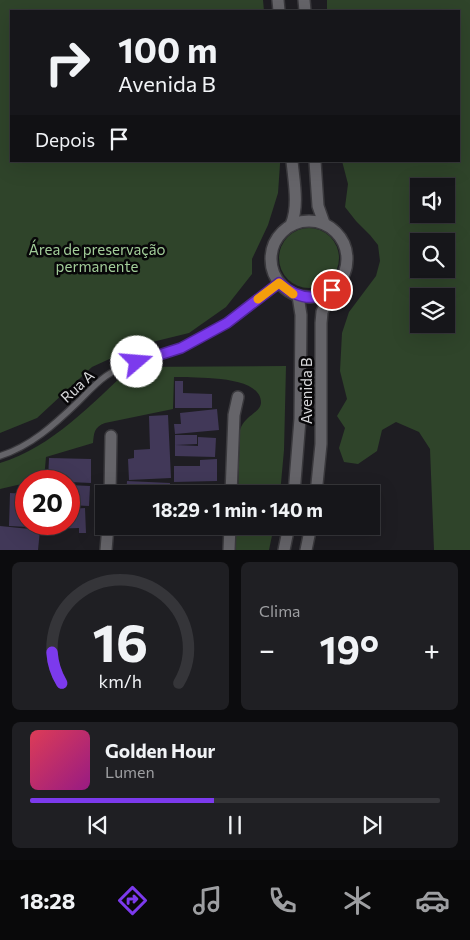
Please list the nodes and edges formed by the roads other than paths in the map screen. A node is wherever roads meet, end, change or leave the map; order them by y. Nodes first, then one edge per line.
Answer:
1 (292, 162) edge
2 (314, 162) edge
3 (324, 223) junction
4 (291, 225) junction
5 (279, 283) junction
6 (332, 290) junction
7 (298, 296) junction
8 (238, 397) dead end
9 (111, 436) dead end
10 (0, 456) edge
11 (110, 485) edge
12 (230, 485) edge
13 (295, 485) edge
14 (317, 485) edge
15 (107, 535) edge
16 (230, 535) edge
17 (287, 535) edge
18 (309, 535) edge
19 (106, 550) edge
20 (230, 550) edge
21 (284, 550) edge
22 (306, 550) edge

1 - 4 street
2 - 3 street
3 - 4 street
3 - 6 street, Avenida B
4 - 5 street
5 - 7 street
5 - 10 lane, Rua A
6 - 7 street
6 - 14 street, Avenida B
7 - 13 street, Avenida B
8 - 12 street
9 - 11 street
15 - 19 street
16 - 20 street
17 - 21 street
18 - 22 street

